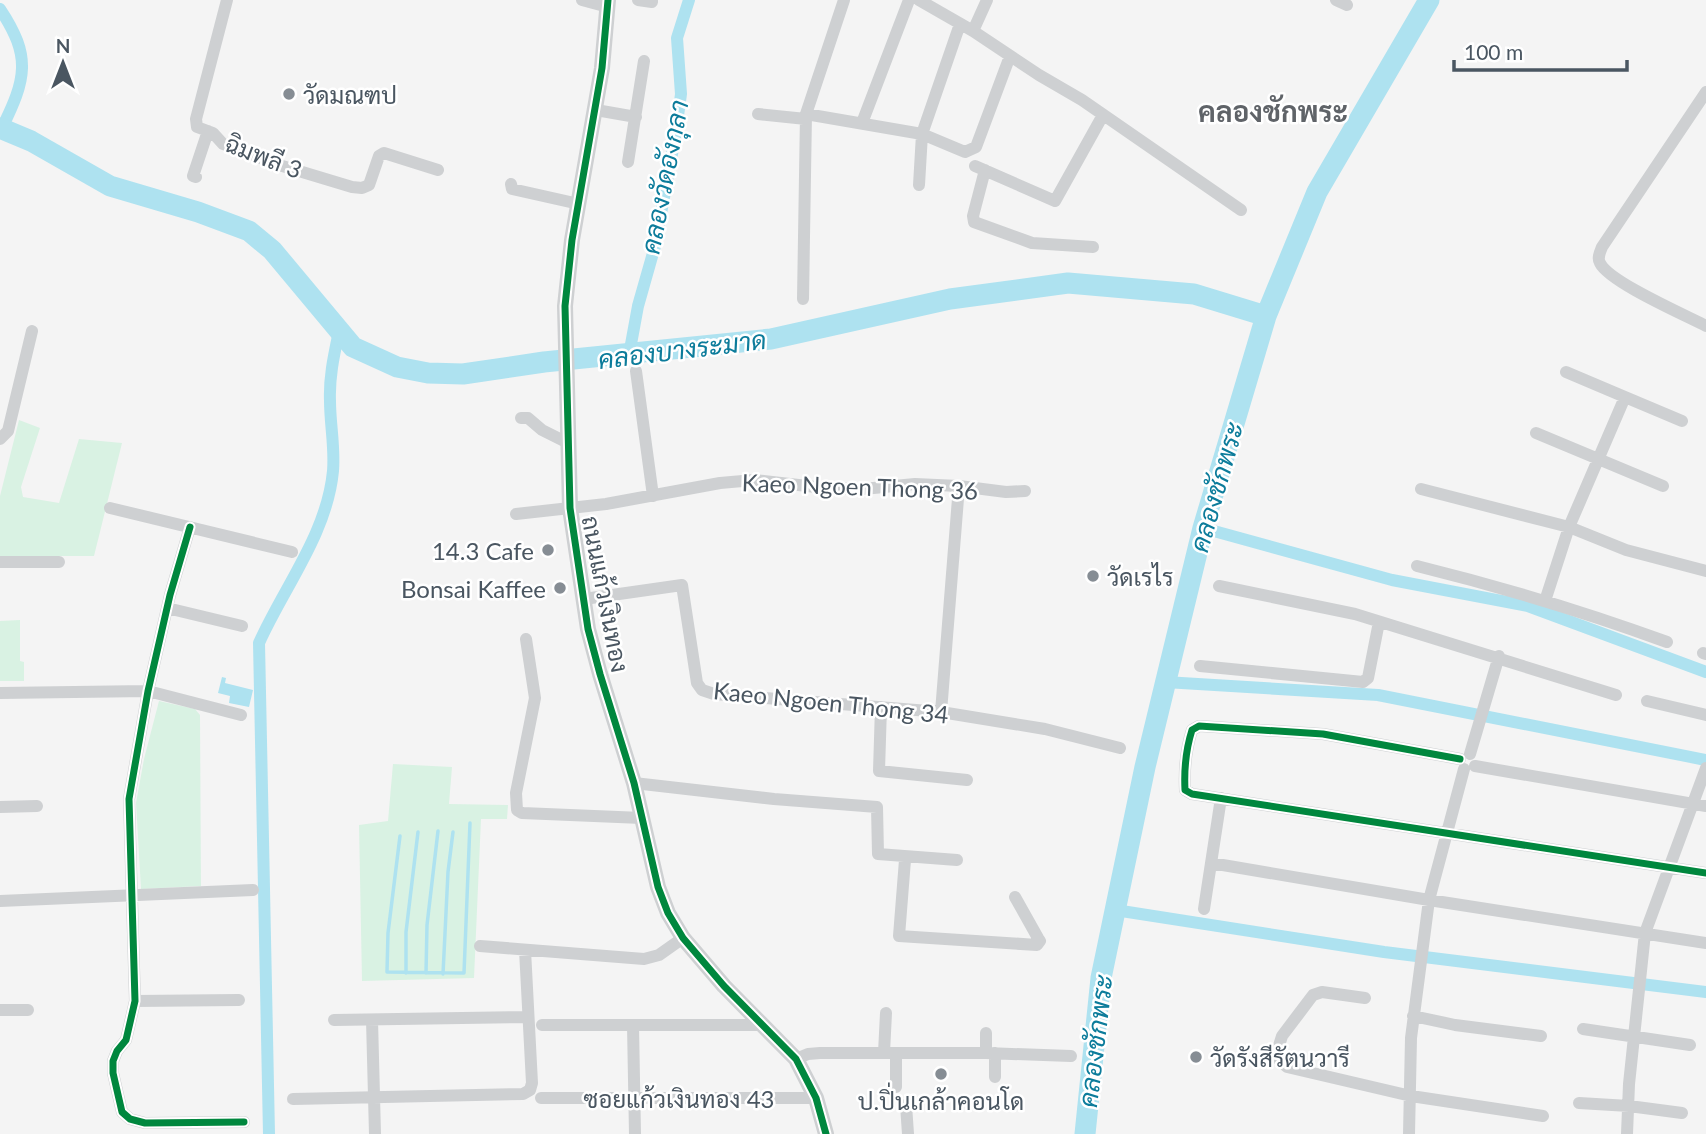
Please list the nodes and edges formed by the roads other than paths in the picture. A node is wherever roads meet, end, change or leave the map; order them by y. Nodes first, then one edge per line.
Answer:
1 (227, 0) edge
2 (582, 0) edge
3 (638, 0) edge
4 (652, 0) edge
5 (844, 0) edge
6 (909, 0) edge
7 (919, 0) edge
8 (987, 0) edge
9 (608, 4) edge
10 (943, 6) edge
11 (960, 24) junction
12 (973, 31) junction
13 (1010, 56) junction
14 (644, 61) dead end
15 (1706, 92) edge
16 (596, 110) junction
17 (758, 114) dead end
18 (1104, 115) junction
19 (636, 117) junction
20 (806, 117) junction
21 (862, 123) junction
22 (208, 131) junction
23 (922, 134) junction
24 (628, 162) dead end
25 (438, 170) dead end
26 (195, 177) dead end
27 (511, 184) dead end
28 (919, 185) dead end
29 (579, 204) junction
30 (1241, 210) dead end
31 (1094, 247) dead end
32 (803, 299) dead end
33 (1706, 326) edge
34 (32, 331) dead end
35 (636, 370) dead end
36 (1566, 372) dead end
37 (1625, 397) junction
38 (521, 418) dead end
39 (1682, 421) dead end
40 (1536, 433) dead end
41 (0, 439) edge
42 (568, 443) junction
43 (1599, 460) junction
44 (958, 486) junction
45 (1663, 486) dead end
46 (1421, 489) dead end
47 (1025, 491) dead end
48 (653, 496) junction
49 (110, 508) dead end
50 (570, 508) junction
51 (516, 514) dead end
52 (190, 527) junction
53 (1569, 527) junction
54 (292, 552) dead end
55 (0, 562) edge
56 (60, 562) dead end
57 (1417, 566) dead end
58 (1706, 571) edge
59 (1219, 586) dead end
60 (584, 600) junction
61 (1545, 601) junction
62 (167, 608) junction
63 (1379, 622) junction
64 (242, 626) dead end
65 (526, 639) dead end
66 (1667, 642) dead end
67 (1499, 656) junction
68 (1200, 666) dead end
69 (148, 691) junction
70 (0, 693) edge
71 (1616, 695) dead end
72 (1647, 701) dead end
73 (881, 707) junction
74 (941, 712) junction
75 (242, 715) dead end
76 (1706, 715) edge
77 (1120, 748) dead end
78 (1467, 762) junction
79 (1706, 768) edge
80 (967, 780) dead end
81 (634, 783) junction
82 (1221, 798) junction
83 (1692, 804) junction
84 (1706, 806) edge
85 (0, 807) edge
86 (37, 807) dead end
87 (642, 818) junction
88 (1448, 832) junction
89 (903, 857) junction
90 (957, 860) dead end
91 (1211, 863) junction
92 (1668, 867) junction
93 (1706, 873) edge
94 (253, 890) dead end
95 (131, 897) junction
96 (1015, 897) dead end
97 (0, 901) edge
98 (1429, 901) junction
99 (1204, 909) dead end
100 (1645, 933) junction
101 (683, 938) junction
102 (1706, 943) edge
103 (480, 946) dead end
104 (525, 950) junction
105 (1365, 998) dead end
106 (239, 1000) dead end
107 (135, 1001) junction
108 (0, 1010) edge
109 (28, 1010) dead end
110 (886, 1013) dead end
111 (1413, 1016) junction
112 (528, 1017) junction
113 (334, 1020) dead end
114 (372, 1020) junction
115 (542, 1025) dead end
116 (633, 1025) junction
117 (762, 1025) junction
118 (1583, 1029) dead end
119 (986, 1033) dead end
120 (1541, 1036) dead end
121 (1633, 1038) junction
122 (1690, 1045) dead end
123 (890, 1053) junction
124 (990, 1053) junction
125 (1070, 1056) dead end
126 (796, 1059) junction
127 (995, 1077) dead end
128 (895, 1087) dead end
129 (1411, 1096) junction
130 (374, 1098) junction
131 (541, 1098) dead end
132 (635, 1098) junction
133 (816, 1098) junction
134 (293, 1099) dead end
135 (1578, 1103) dead end
136 (906, 1105) dead end
137 (1629, 1106) junction
138 (1682, 1113) dead end
139 (1543, 1116) dead end
140 (244, 1122) dead end
141 (375, 1134) edge
142 (635, 1134) edge
143 (826, 1134) edge
144 (908, 1134) edge
145 (1409, 1134) edge
146 (1627, 1134) edge

1 - 22 street, ฉิมพลี 3
2 - 9 street
3 - 4 street
5 - 20 street
6 - 21 street
7 - 10 street
8 - 12 street
9 - 16 street, ถนนแก้วเงินทอง
10 - 11 street
11 - 12 street
11 - 23 street
12 - 13 street
13 - 18 street
13 - 23 street
14 - 19 street
15 - 33 street
16 - 19 street
16 - 29 street, ถนนแก้วเงินทอง
17 - 20 street
18 - 30 street
18 - 31 street
19 - 24 street
20 - 21 street
20 - 32 street
21 - 23 street
22 - 25 street, ฉิมพลี 3
22 - 26 street
23 - 28 street
27 - 29 street
29 - 42 street, ถนนแก้วเงินทอง
34 - 41 street
35 - 48 street
36 - 37 street
37 - 39 street
37 - 43 street
38 - 42 street
40 - 43 street
42 - 50 street, ถนนแก้วเงินทอง
43 - 45 street
43 - 53 street
44 - 47 street, Kaeo Ngoen Thong 36
44 - 48 street, Kaeo Ngoen Thong 36
44 - 74 street
46 - 53 street
48 - 50 street, Kaeo Ngoen Thong 36
49 - 52 street
50 - 51 street, Kaeo Ngoen Thong 36
50 - 60 street, ถนนแก้วเงินทอง
52 - 54 street
52 - 62 street
53 - 58 street
53 - 61 street
55 - 56 street
57 - 61 street
59 - 63 street
60 - 73 street, Kaeo Ngoen Thong 34
60 - 81 street, ถนนแก้วเงินทอง
61 - 66 street
62 - 64 street
62 - 69 street
63 - 67 street
63 - 68 street
65 - 87 street
67 - 71 street
67 - 78 street
69 - 70 street
69 - 75 street
69 - 95 street
72 - 76 street
73 - 74 street, Kaeo Ngoen Thong 34
73 - 80 street
74 - 77 street, Kaeo Ngoen Thong 34
78 - 82 street
78 - 83 street
78 - 88 street
79 - 83 street
81 - 87 street, ถนนแก้วเงินทอง
81 - 89 street
82 - 88 street
82 - 91 street
83 - 84 street
83 - 92 street
85 - 86 street
87 - 101 street, ถนนแก้วเงินทอง
88 - 92 street
88 - 98 street
89 - 90 street
89 - 96 street
91 - 98 street
91 - 99 street
92 - 93 street
92 - 100 street
94 - 95 street
95 - 97 street
95 - 107 street
98 - 100 street
98 - 111 street
100 - 102 street
100 - 121 street
101 - 104 street
101 - 117 street, ถนนแก้วเงินทอง
103 - 104 street
104 - 112 street
105 - 129 street
106 - 107 street
107 - 140 street
108 - 109 street
110 - 123 street
111 - 120 street
111 - 129 street
112 - 114 street
112 - 130 street
113 - 114 street
114 - 130 street
115 - 116 street
116 - 117 street
116 - 132 street
117 - 126 street, ถนนแก้วเงินทอง
118 - 121 street
119 - 124 street
121 - 122 street
121 - 137 street
123 - 124 street
123 - 126 street
123 - 128 street
124 - 125 street
124 - 127 street
126 - 133 street, ถนนแก้วเงินทอง
129 - 139 street
129 - 145 street
130 - 134 street
130 - 141 street
131 - 132 street, ซอยแก้วเงินทอง 43
132 - 133 street, ซอยแก้วเงินทอง 43
132 - 142 street
133 - 143 street, ถนนแก้วเงินทอง
135 - 137 street
136 - 144 street
137 - 138 street
137 - 146 street

